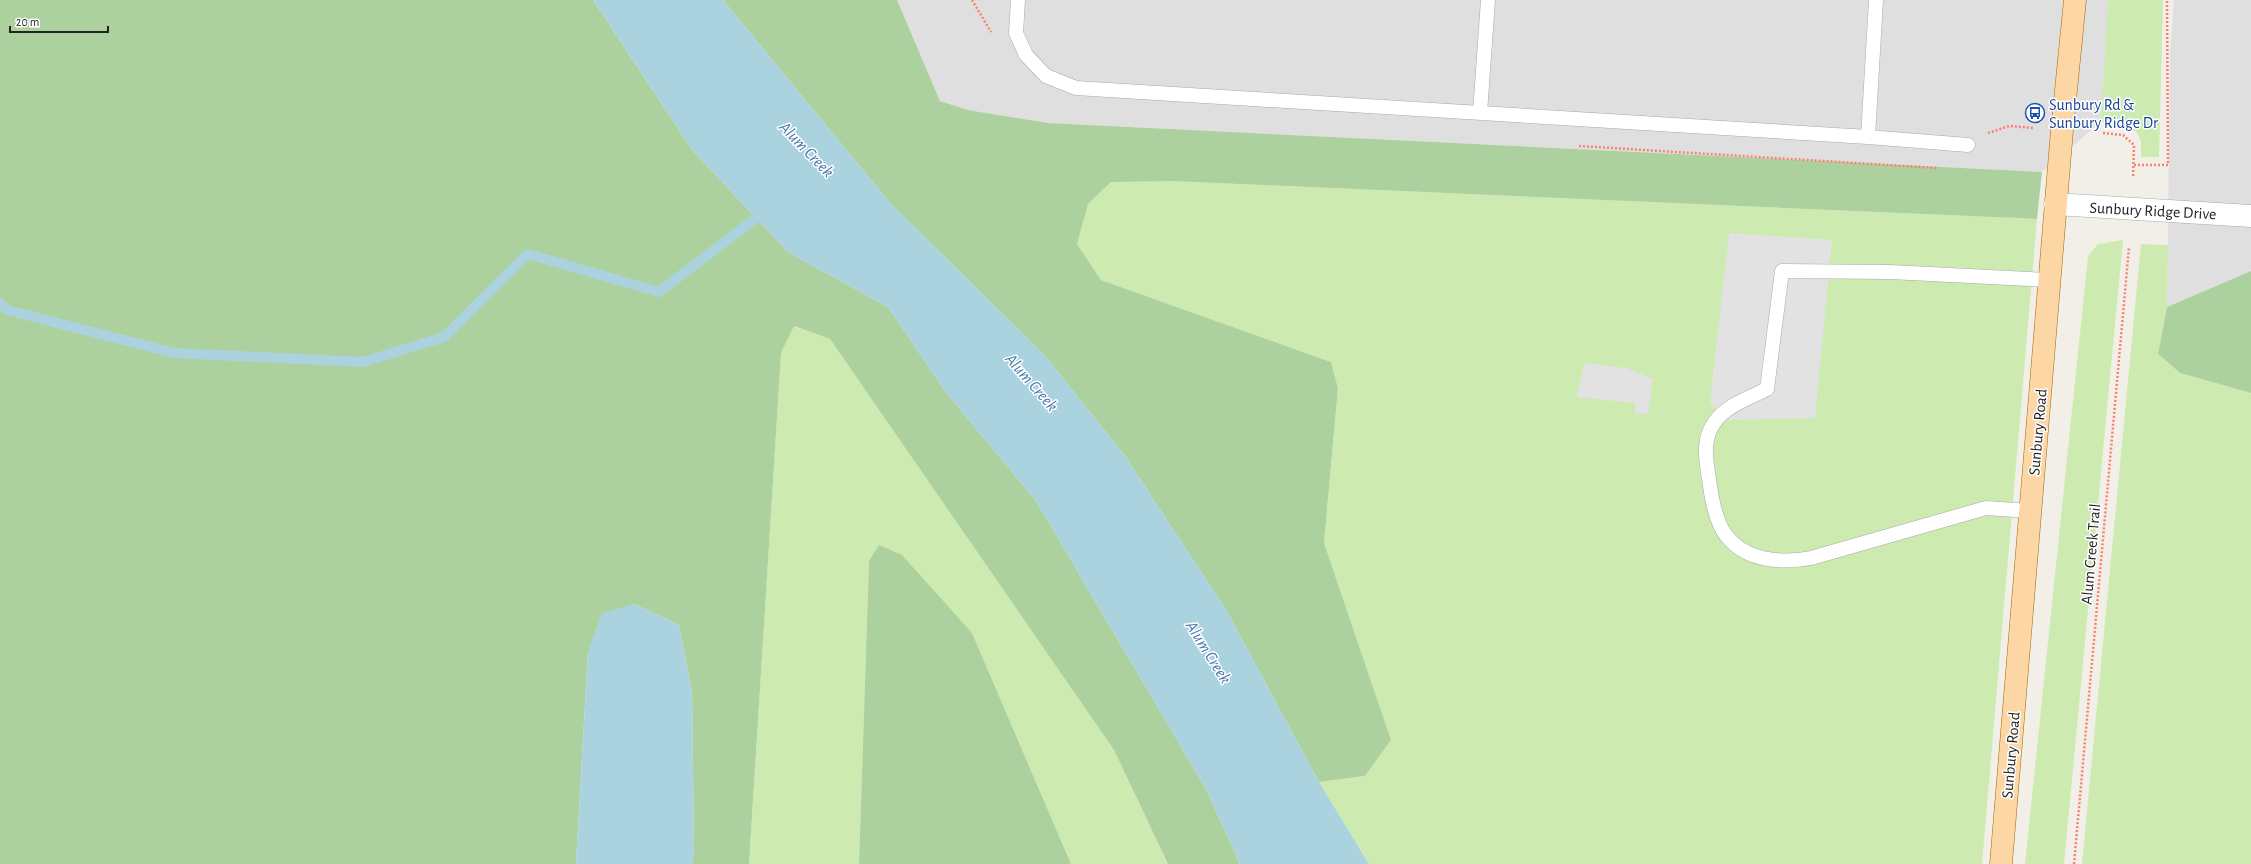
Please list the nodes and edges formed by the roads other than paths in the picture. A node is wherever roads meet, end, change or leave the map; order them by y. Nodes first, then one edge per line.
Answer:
1 (1018, 0) edge
2 (1488, 0) edge
3 (1876, 0) edge
4 (2075, 0) edge
5 (1480, 113) junction
6 (1868, 137) junction
7 (1968, 145) dead end
8 (2056, 204) junction
9 (2251, 216) edge
10 (2049, 280) junction
11 (2030, 511) junction
12 (2001, 864) edge

1 - 5 lane
2 - 5 lane
3 - 6 lane
4 - 8 main road, Sunbury Road
5 - 6 lane
6 - 7 lane
8 - 9 street, Sunbury Ridge Drive
8 - 10 main road, Sunbury Road
10 - 11 main road, Sunbury Road
10 - 11 lane
11 - 12 main road, Sunbury Road

